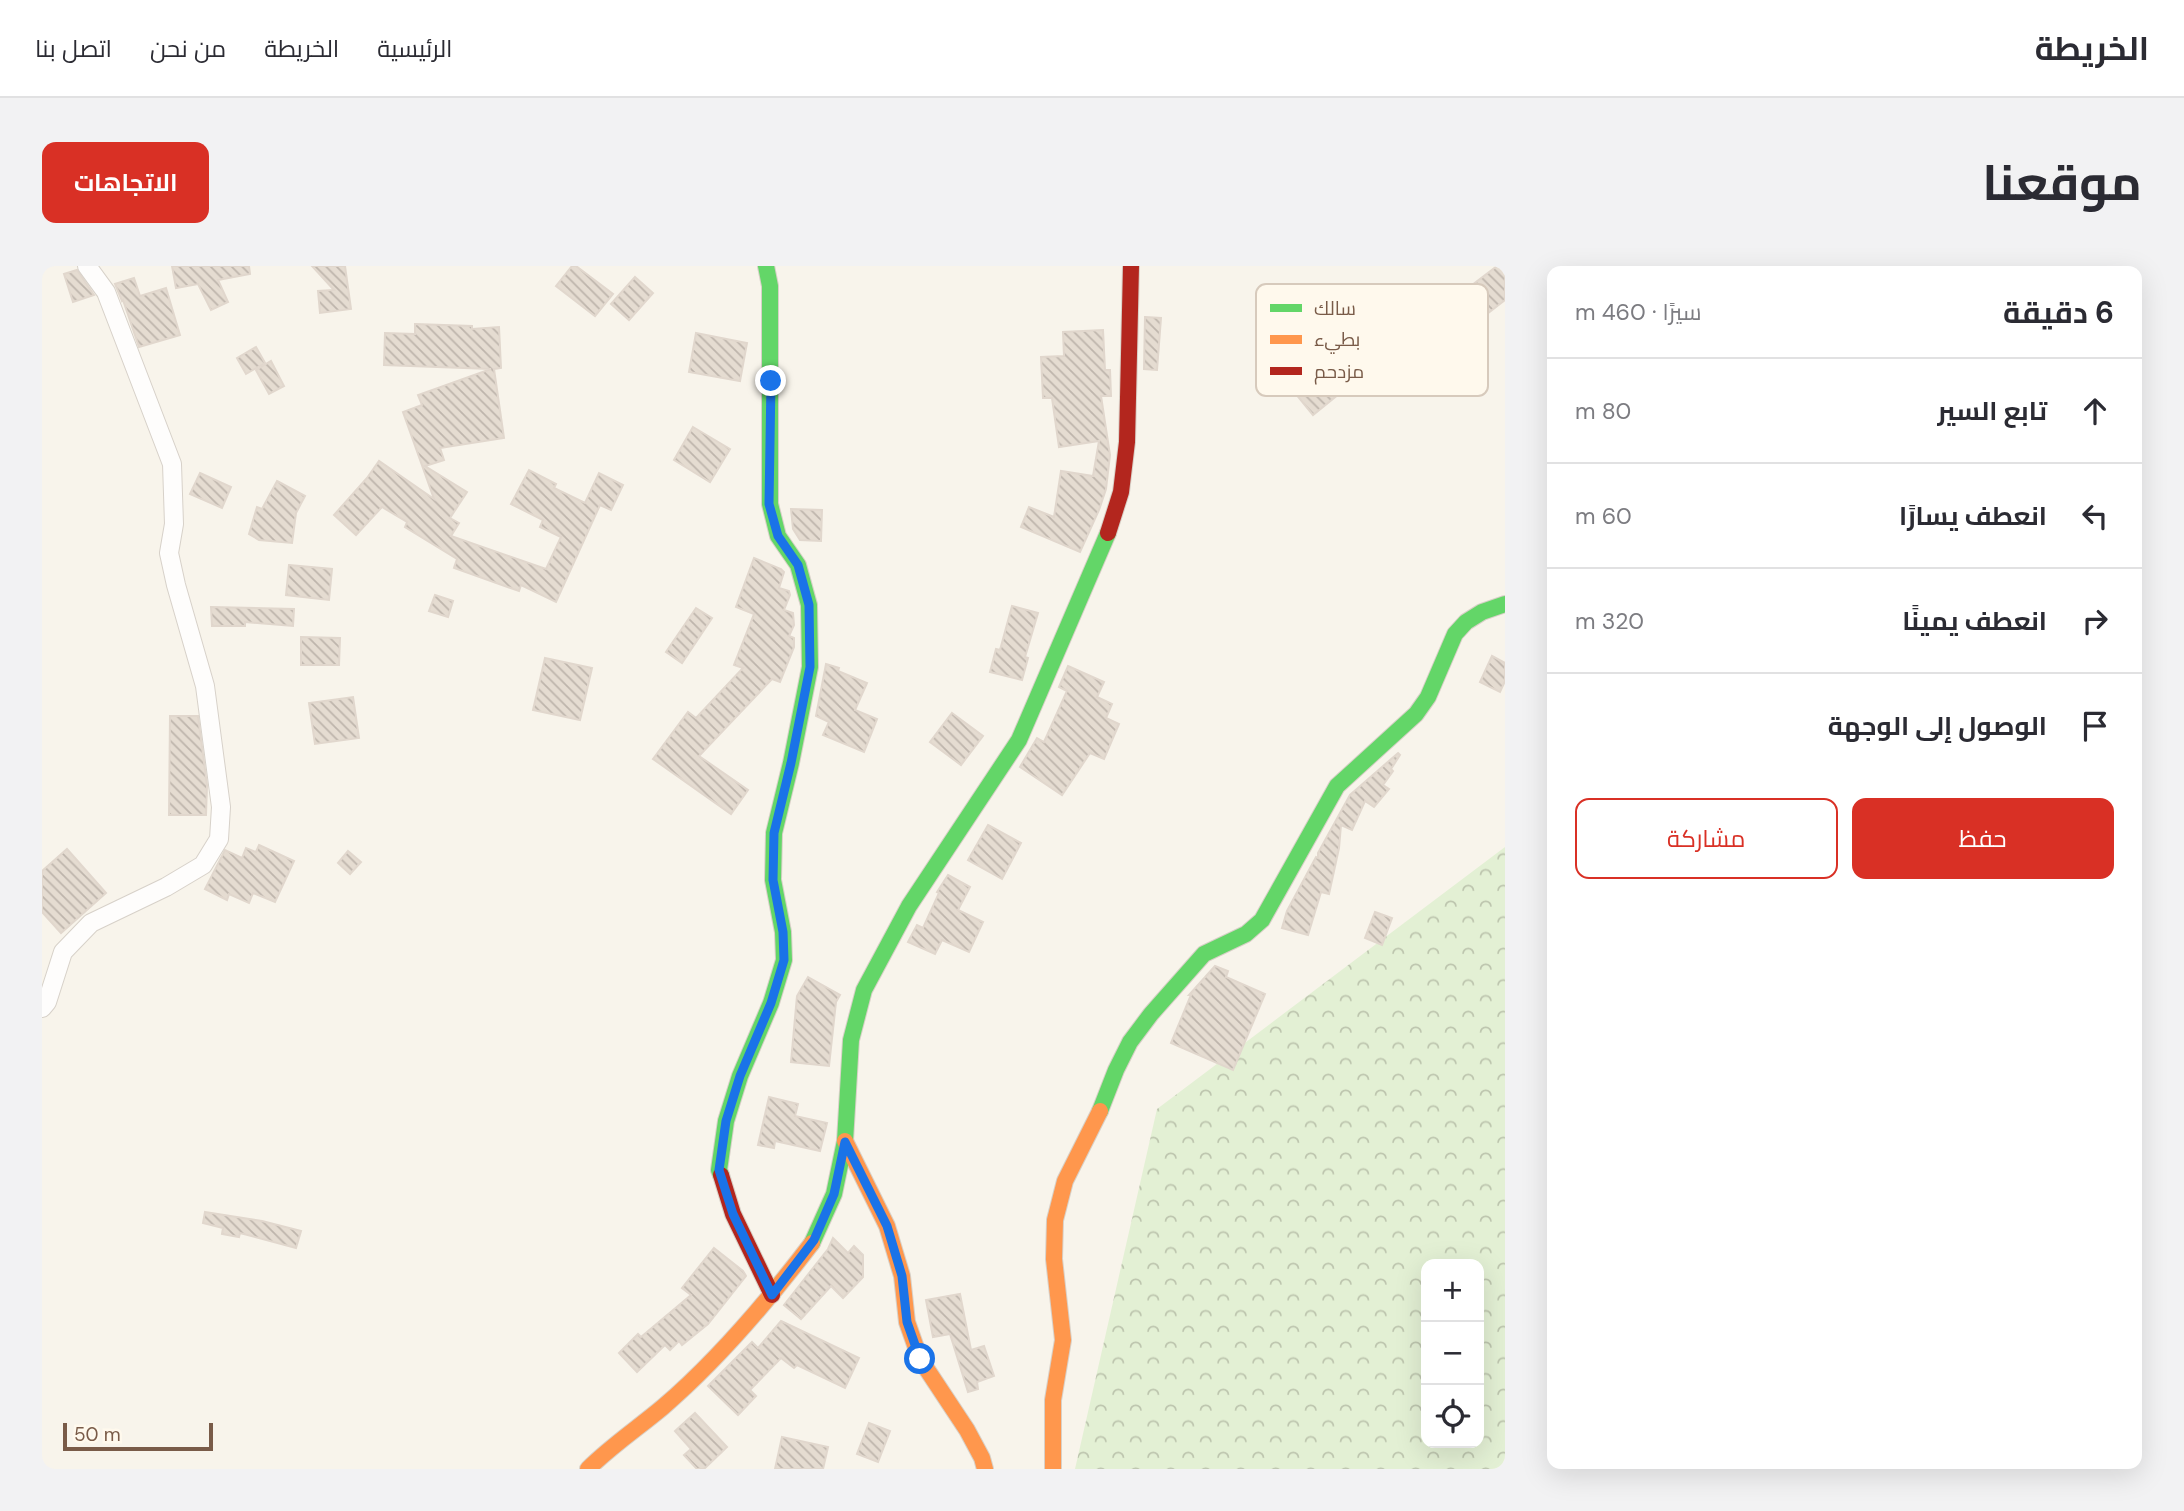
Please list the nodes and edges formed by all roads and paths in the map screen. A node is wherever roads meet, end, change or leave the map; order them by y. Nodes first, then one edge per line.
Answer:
1 (87, 266) edge
2 (766, 266) edge
3 (1131, 266) edge
4 (1505, 604) edge
5 (42, 1008) edge
6 (845, 1142) junction
7 (772, 1295) junction
8 (588, 1469) edge
9 (985, 1469) edge
10 (1053, 1469) edge

1 - 5 street
2 - 7 street
3 - 6 street
4 - 10 street
6 - 7 street
6 - 9 street
7 - 8 street

